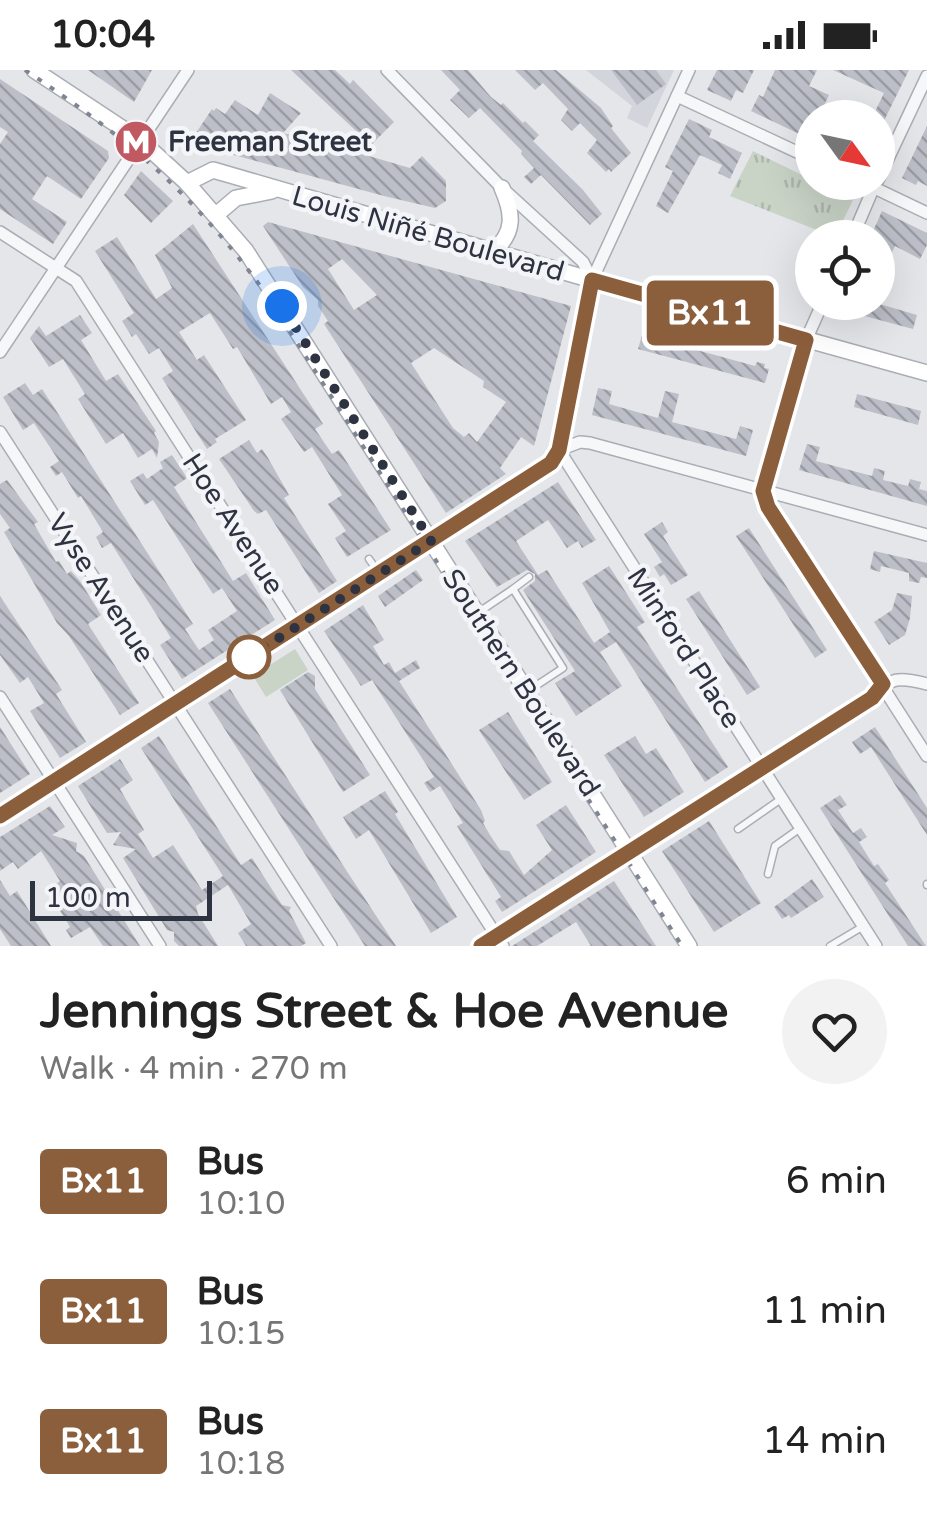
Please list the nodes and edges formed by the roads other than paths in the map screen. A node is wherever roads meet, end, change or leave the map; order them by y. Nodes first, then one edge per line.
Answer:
1 (34, 70) edge
2 (188, 70) edge
3 (387, 70) edge
4 (689, 70) edge
5 (927, 76) edge
6 (677, 96) junction
7 (895, 138) edge
8 (140, 140) junction
9 (795, 152) edge
10 (187, 183) junction
11 (502, 188) junction
12 (276, 190) junction
13 (895, 196) edge
14 (927, 213) edge
15 (216, 214) junction
16 (0, 232) edge
17 (492, 252) junction
18 (56, 268) junction
19 (592, 280) junction
20 (815, 320) edge
21 (806, 340) junction
22 (0, 352) edge
23 (927, 373) edge
24 (0, 432) edge
25 (559, 450) junction
26 (763, 491) junction
27 (927, 535) edge
28 (431, 541) junction
29 (370, 559) dead end
30 (380, 574) junction
31 (529, 577) dead end
32 (513, 588) junction
33 (478, 613) junction
34 (299, 625) junction
35 (883, 684) junction
36 (927, 684) edge
37 (527, 692) junction
38 (0, 698) edge
39 (177, 704) junction
40 (927, 756) edge
41 (761, 768) junction
42 (54, 782) junction
43 (781, 799) junction
44 (0, 816) edge
45 (800, 829) junction
46 (738, 830) dead end
47 (629, 852) junction
48 (768, 874) dead end
49 (863, 926) junction
50 (500, 941) edge
51 (160, 946) edge
52 (332, 946) edge
53 (481, 946) edge
54 (690, 946) edge
55 (830, 946) edge
56 (876, 946) edge

1 - 8 main road, Southern Boulevard
2 - 8 street
3 - 11 street
4 - 6 street
5 - 7 street
6 - 9 street
6 - 19 street
8 - 10 main road, Southern Boulevard
8 - 18 street
10 - 12 main road, Louis Niñé Boulevard
10 - 15 main road, Southern Boulevard
11 - 17 main road
11 - 19 street
12 - 15 main road, Louis Niñé Boulevard
12 - 17 main road, Louis Niñé Boulevard
13 - 14 street
15 - 28 main road, Southern Boulevard
16 - 18 street, Hoe Avenue
17 - 19 main road, Louis Niñé Boulevard
18 - 22 street
18 - 34 street, Hoe Avenue
19 - 21 main road, Louis Niñé Boulevard
19 - 25 street
20 - 21 street
21 - 23 main road, Louis Niñé Boulevard
21 - 26 street
24 - 39 street, Vyse Avenue
25 - 26 street
25 - 28 street
25 - 41 street, Minford Place
26 - 27 street
26 - 35 street
28 - 30 street
28 - 33 main road, Southern Boulevard
29 - 30 lane
30 - 34 street
31 - 32 lane
32 - 33 lane
32 - 37 lane
33 - 37 main road, Southern Boulevard
34 - 39 street
34 - 50 street, Hoe Avenue
35 - 36 street
35 - 40 street
35 - 41 street
37 - 47 main road, Southern Boulevard
38 - 42 street
39 - 42 street
39 - 52 street, Vyse Avenue
41 - 43 street, Minford Place
41 - 47 street
42 - 44 street
42 - 51 street
43 - 45 street, Minford Place
43 - 46 lane
45 - 48 lane
45 - 49 street, Minford Place
47 - 50 street
47 - 54 main road, Southern Boulevard
49 - 55 lane
49 - 56 street, Minford Place
50 - 53 street

